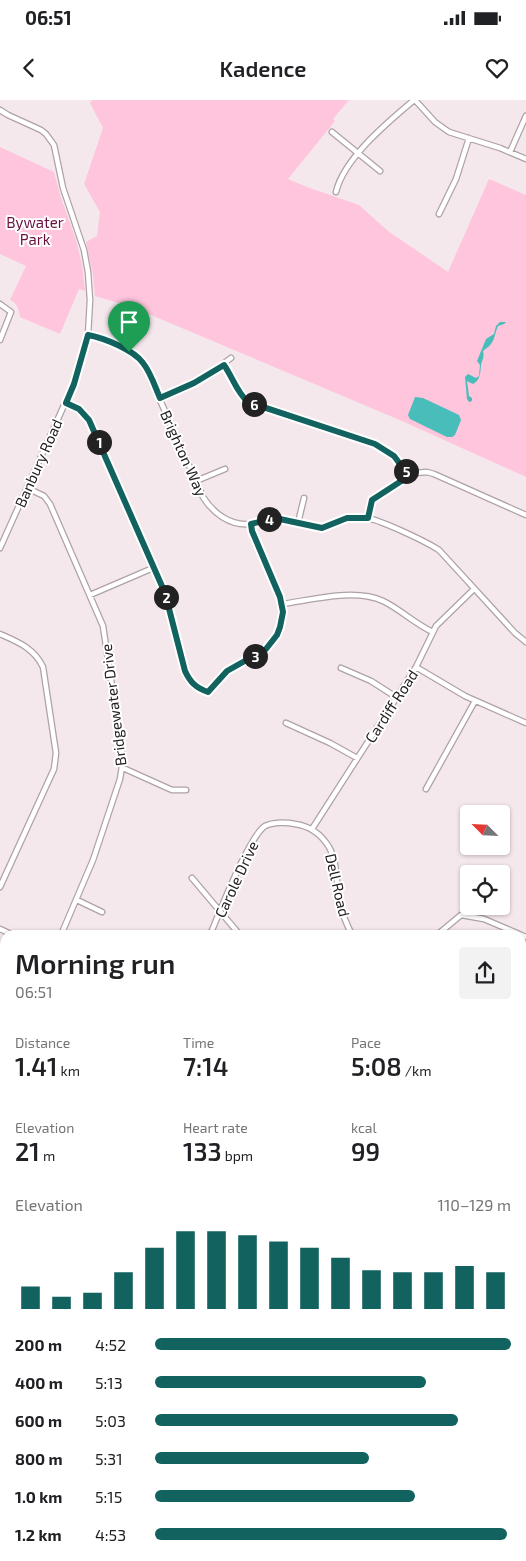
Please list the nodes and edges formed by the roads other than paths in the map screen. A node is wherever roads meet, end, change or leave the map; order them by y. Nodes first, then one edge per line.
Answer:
1 (415, 100) edge
2 (0, 110) edge
3 (526, 116) edge
4 (332, 132) dead end
5 (469, 138) junction
6 (510, 152) junction
7 (358, 154) junction
8 (526, 159) edge
9 (380, 171) dead end
10 (336, 192) dead end
11 (439, 214) dead end
12 (0, 304) edge
13 (88, 335) junction
14 (0, 340) edge
15 (231, 358) dead end
16 (224, 365) junction
17 (160, 398) junction
18 (66, 403) junction
19 (225, 469) dead end
20 (409, 476) junction
21 (196, 481) junction
22 (27, 488) junction
23 (304, 498) dead end
24 (526, 515) edge
25 (368, 518) junction
26 (298, 523) junction
27 (251, 524) junction
28 (0, 548) edge
29 (153, 568) junction
30 (474, 588) junction
31 (90, 595) junction
32 (282, 604) junction
33 (433, 632) junction
34 (0, 634) edge
35 (526, 636) edge
36 (524, 641) edge
37 (416, 667) junction
38 (341, 668) dead end
39 (396, 697) junction
40 (475, 700) junction
41 (286, 723) dead end
42 (526, 723) edge
43 (357, 758) junction
44 (123, 768) junction
45 (426, 789) dead end
46 (186, 790) dead end
47 (312, 829) junction
48 (192, 878) dead end
49 (0, 887) edge
50 (76, 900) junction
51 (102, 912) dead end
52 (220, 912) junction
53 (62, 930) edge
54 (212, 930) edge
55 (236, 930) edge
56 (350, 930) edge
57 (443, 930) edge
58 (510, 930) edge

1 - 5 street
1 - 7 street
2 - 13 street, Banbury Road
3 - 6 street
4 - 7 street
5 - 6 street
5 - 11 street
6 - 8 street
7 - 9 street
7 - 10 street
12 - 14 street
13 - 17 street, Brighton Way
13 - 18 street, Banbury Road
15 - 16 street
16 - 17 street
16 - 20 street
17 - 21 street, Brighton Way
18 - 22 street, Banbury Road
18 - 29 street
19 - 21 street
20 - 24 street
20 - 25 street
21 - 27 street, Brighton Way
22 - 28 street, Banbury Road
22 - 31 street, Bridgewater Drive
23 - 26 street
25 - 26 street, Brighton Way
25 - 30 street, Brighton Way
26 - 27 street, Brighton Way
27 - 32 street
29 - 31 street
29 - 32 street
30 - 33 street, Cardiff Road
30 - 36 street, Brighton Way
31 - 44 street, Bridgewater Drive
32 - 33 street
33 - 37 street, Cardiff Road
34 - 49 street
35 - 36 street
37 - 39 street, Cardiff Road
37 - 40 street
38 - 39 street
39 - 43 street, Cardiff Road
40 - 42 street
40 - 45 street
41 - 43 street
43 - 47 street, Cardiff Road
44 - 46 street
44 - 50 street, Bridgewater Drive
47 - 52 street, Carole Drive
47 - 56 street, Dell Road
48 - 52 street
50 - 51 street
50 - 53 street, Bridgewater Drive
52 - 54 street, Carole Drive
52 - 55 street
57 - 58 street

